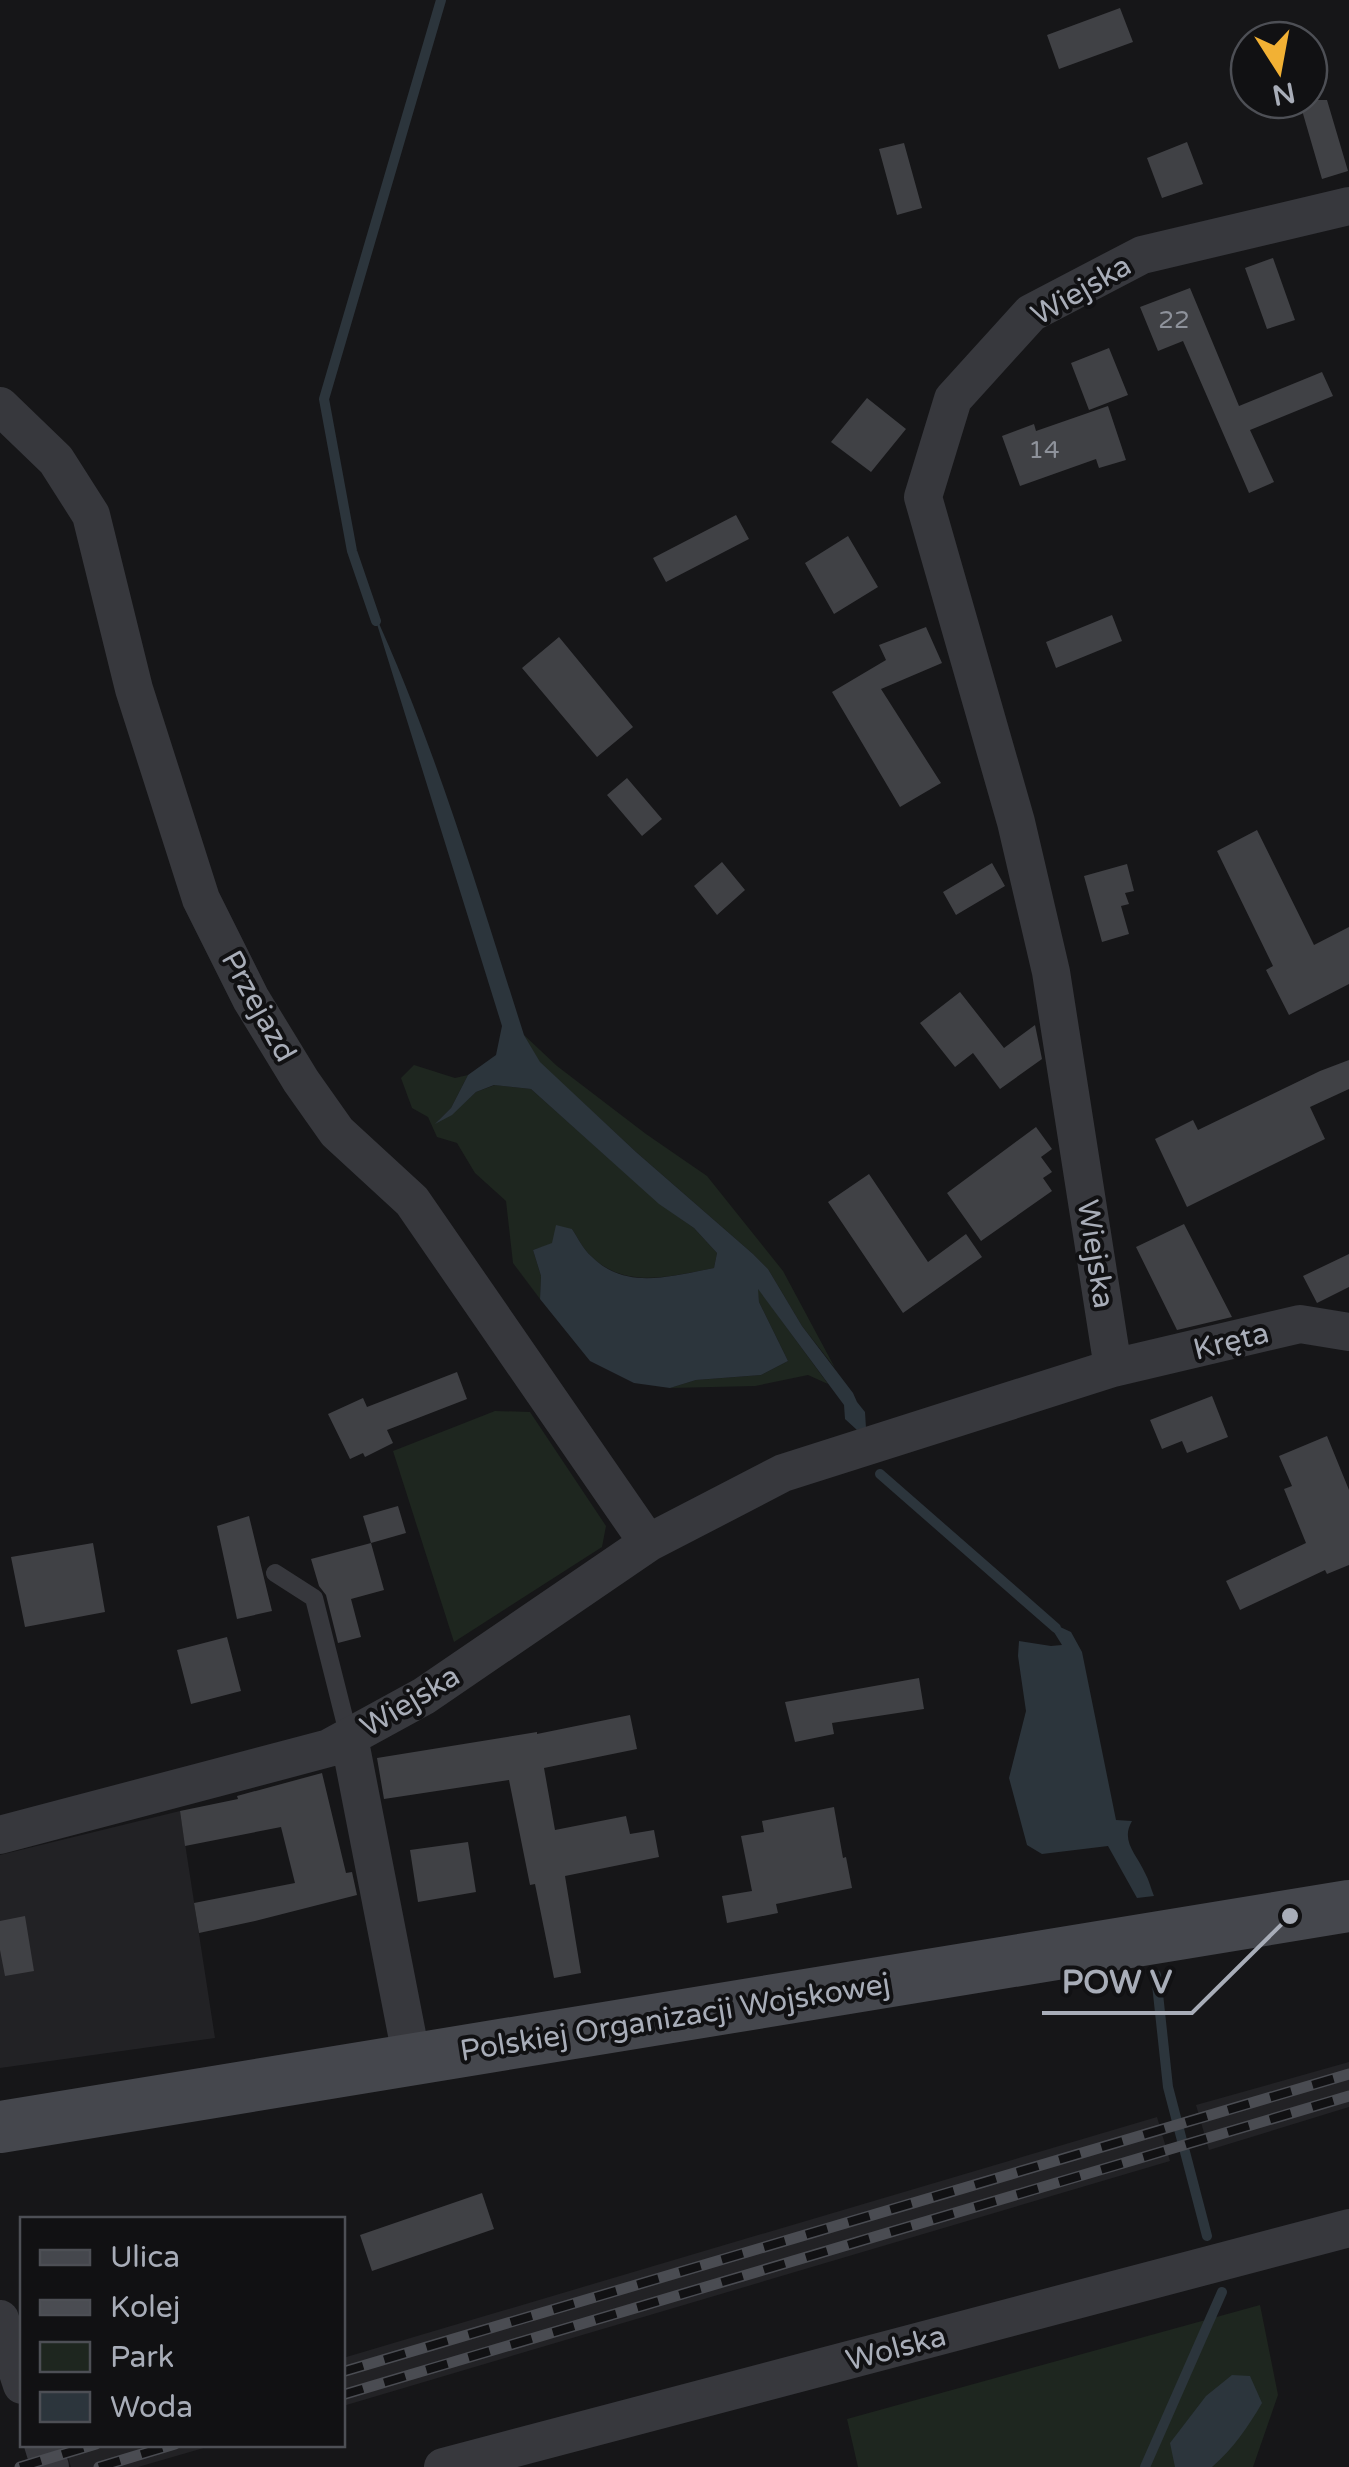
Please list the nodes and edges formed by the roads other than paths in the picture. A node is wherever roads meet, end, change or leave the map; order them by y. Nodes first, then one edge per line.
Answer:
1 (1349, 206) edge
2 (0, 406) edge
3 (1349, 1332) edge
4 (1113, 1368) junction
5 (648, 1543) junction
6 (274, 1574) dead end
7 (349, 1737) junction
8 (0, 1835) edge
9 (1349, 1906) edge
10 (412, 2060) junction
11 (0, 2127) edge
12 (1349, 2228) edge
13 (0, 2319) edge
14 (20, 2379) edge
15 (465, 2464) edge

1 - 4 street, Wiejska
2 - 5 street, Przejazd
3 - 4 street, Kręta
4 - 5 street, Wiejska
5 - 7 street, Wiejska
6 - 7 lane
7 - 8 street, Wiejska
7 - 10 street
9 - 10 main road, Polskiej Organizacji Wojskowej
10 - 11 main road, Polskiej Organizacji Wojskowej
12 - 15 street, Wolska
13 - 14 street

